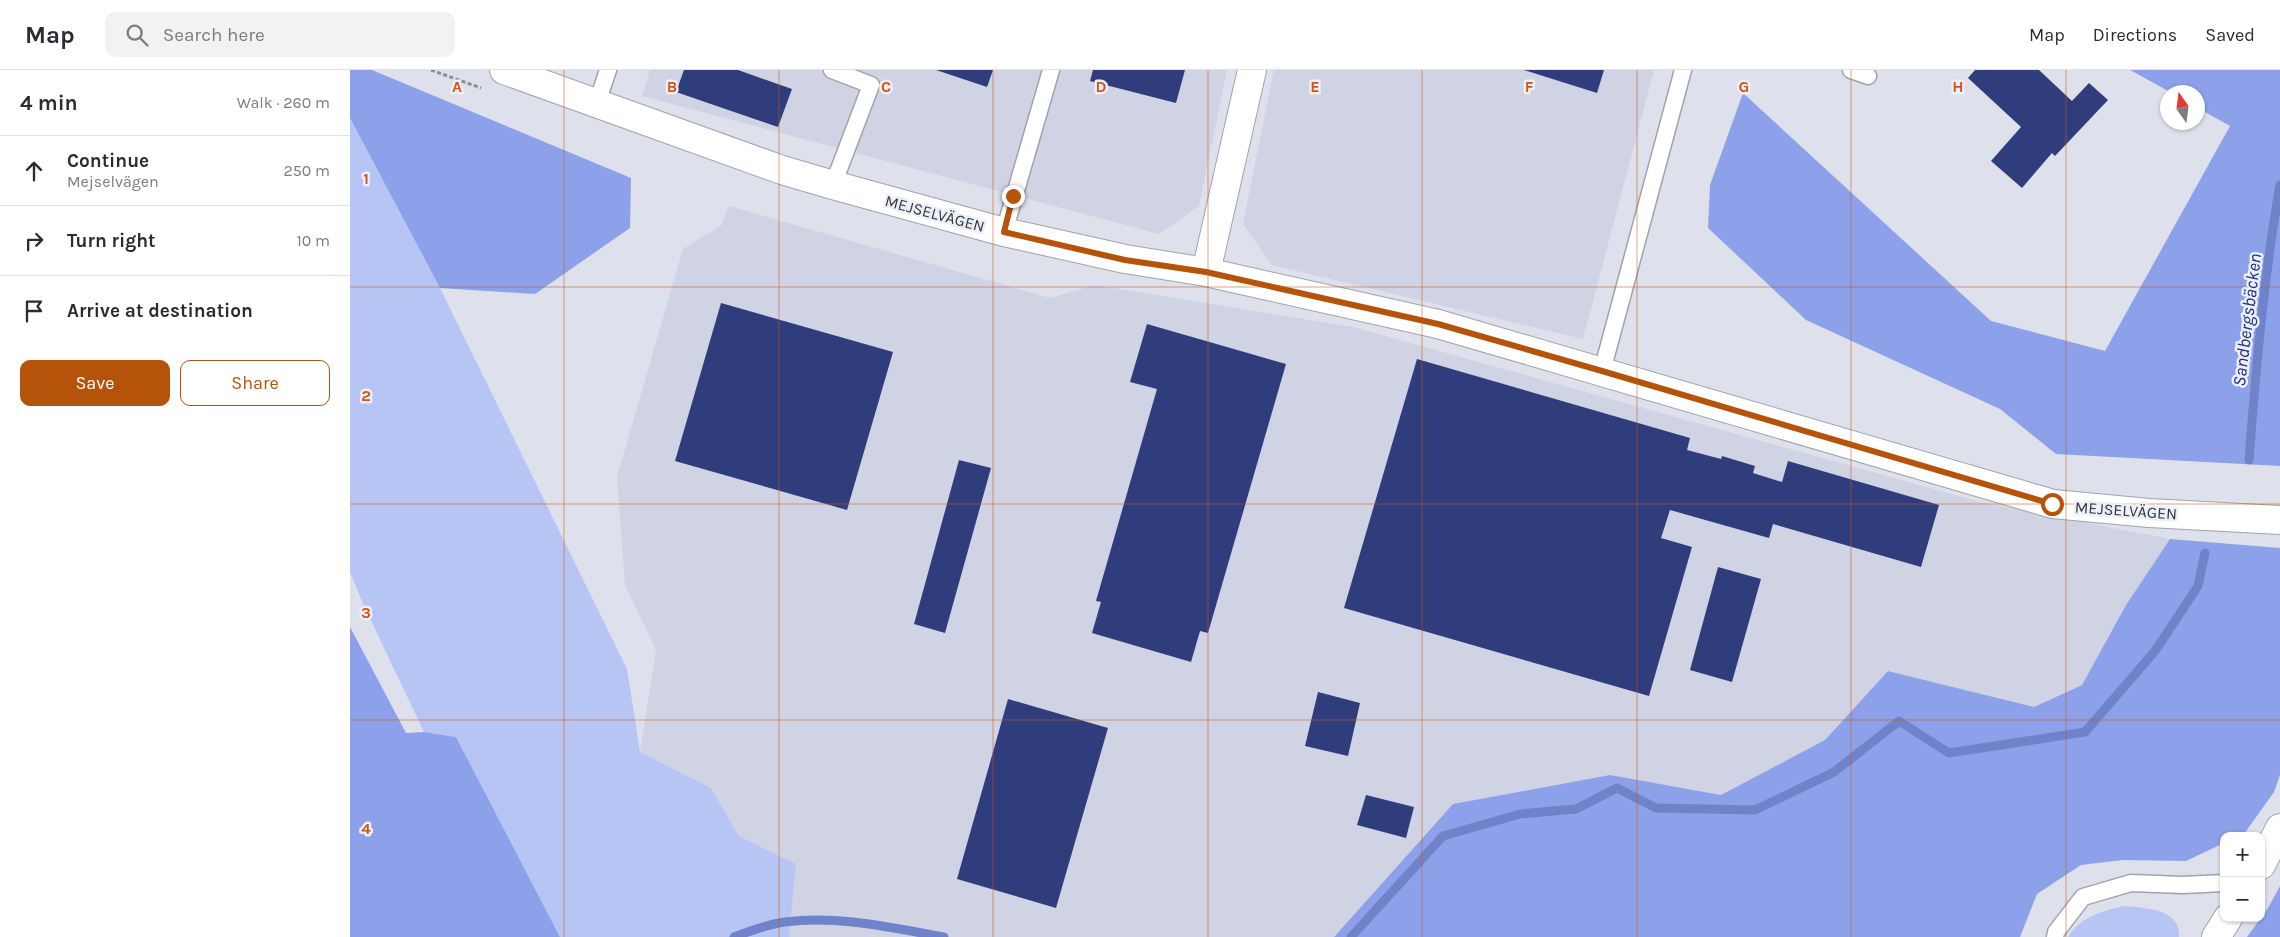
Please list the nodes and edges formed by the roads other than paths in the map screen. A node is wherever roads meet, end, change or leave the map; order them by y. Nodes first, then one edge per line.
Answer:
1 (504, 70) edge
2 (608, 70) edge
3 (832, 70) edge
4 (1051, 70) edge
5 (1252, 70) edge
6 (1683, 70) edge
7 (1851, 70) edge
8 (1868, 76) dead end
9 (597, 103) junction
10 (833, 185) junction
11 (1004, 232) junction
12 (1206, 272) junction
13 (1602, 371) junction
14 (2280, 520) edge
15 (2280, 828) edge
16 (2265, 857) edge
17 (2220, 883) edge
18 (2225, 922) edge
19 (2055, 937) edge
20 (2216, 937) edge

1 - 9 street, MEJSELVÄGEN
2 - 9 lane
3 - 10 lane
4 - 11 lane
5 - 12 street
6 - 13 lane
7 - 8 lane
9 - 10 street, MEJSELVÄGEN
10 - 11 street, MEJSELVÄGEN
11 - 12 street, MEJSELVÄGEN
12 - 13 street, MEJSELVÄGEN
13 - 14 street, MEJSELVÄGEN
15 - 16 street
17 - 19 lane
18 - 20 street

